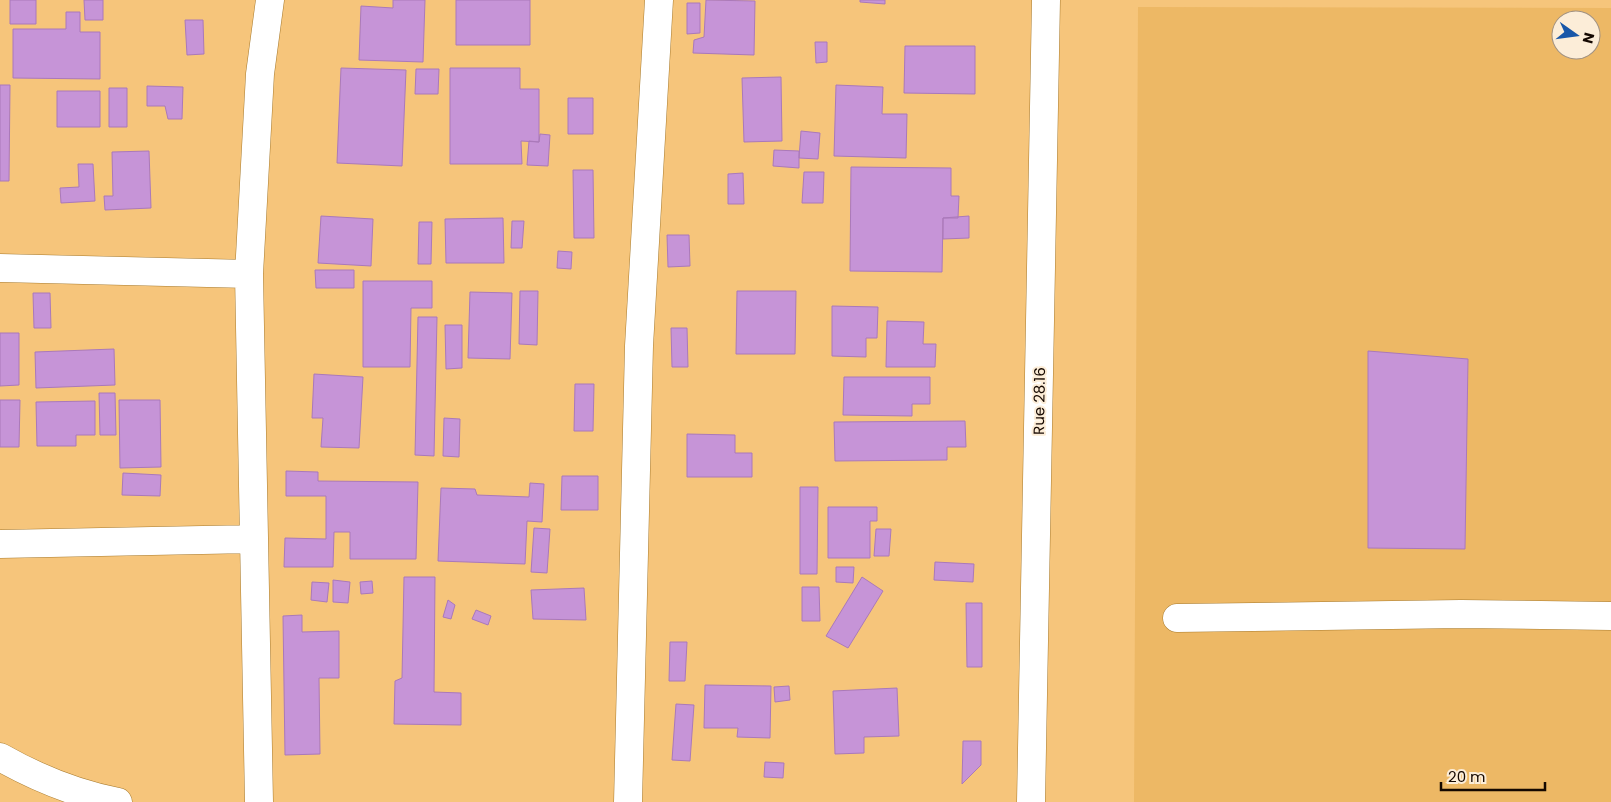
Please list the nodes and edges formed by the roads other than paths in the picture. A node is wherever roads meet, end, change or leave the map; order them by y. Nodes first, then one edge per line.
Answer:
1 (270, 0) edge
2 (659, 0) edge
3 (1046, 0) edge
4 (0, 268) edge
5 (249, 274) junction
6 (254, 539) junction
7 (0, 544) edge
8 (1611, 616) edge
9 (1177, 618) dead end
10 (0, 757) edge
11 (118, 802) edge
12 (259, 802) edge
13 (628, 802) edge
14 (1031, 802) edge

1 - 5 street
2 - 13 street
3 - 14 street, Rue 28.16
4 - 5 street
5 - 6 street
6 - 7 street
6 - 12 street
8 - 9 street
10 - 11 street

